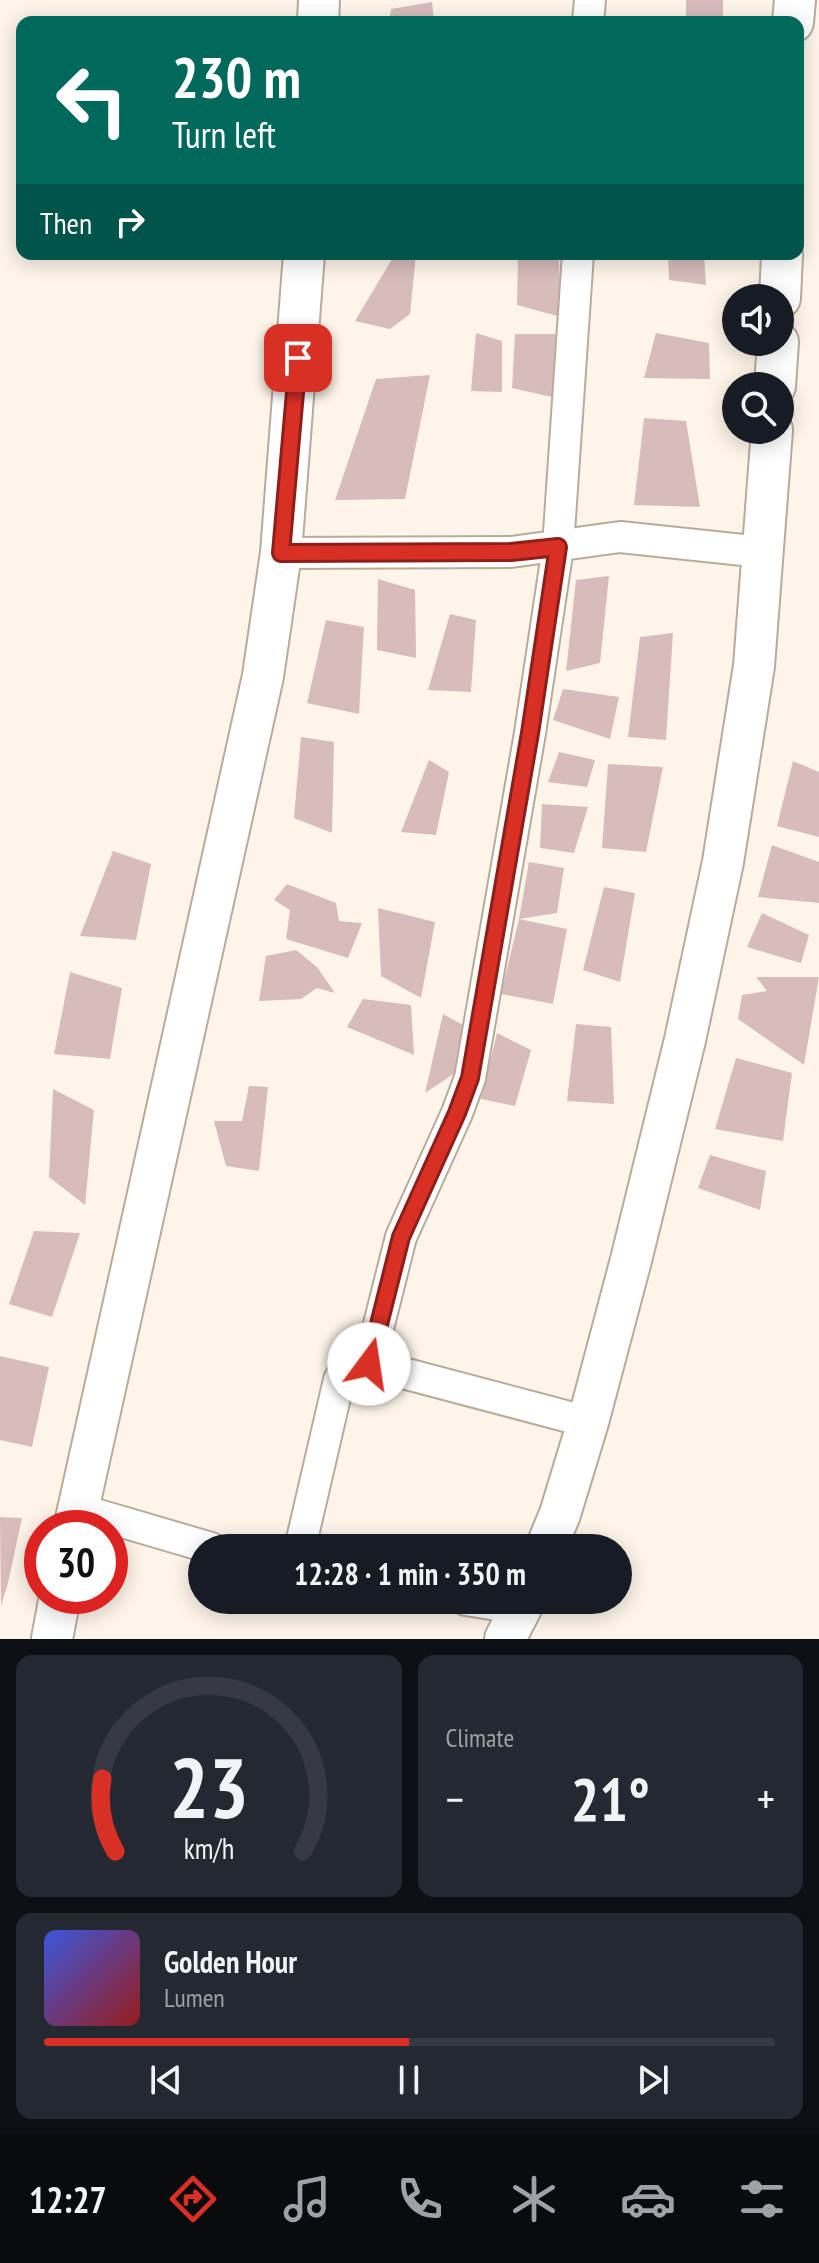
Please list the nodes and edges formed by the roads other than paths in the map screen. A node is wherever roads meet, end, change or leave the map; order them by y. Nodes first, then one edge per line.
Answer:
1 (304, 260) edge
2 (578, 260) edge
3 (782, 260) edge
4 (781, 284) edge
5 (771, 444) edge
6 (558, 547) junction
7 (762, 552) junction
8 (281, 553) junction
9 (369, 1364) junction
10 (588, 1422) junction
11 (78, 1510) edge
12 (128, 1530) edge
13 (303, 1534) edge
14 (552, 1534) edge
15 (188, 1543) edge
16 (57, 1614) edge
17 (52, 1639) edge

1 - 8 main road
2 - 6 street
3 - 4 main road
5 - 7 main road
6 - 7 street
6 - 8 street
6 - 9 street
7 - 10 main road
8 - 11 main road
9 - 10 street
9 - 13 street
10 - 14 main road
12 - 15 street
16 - 17 main road

